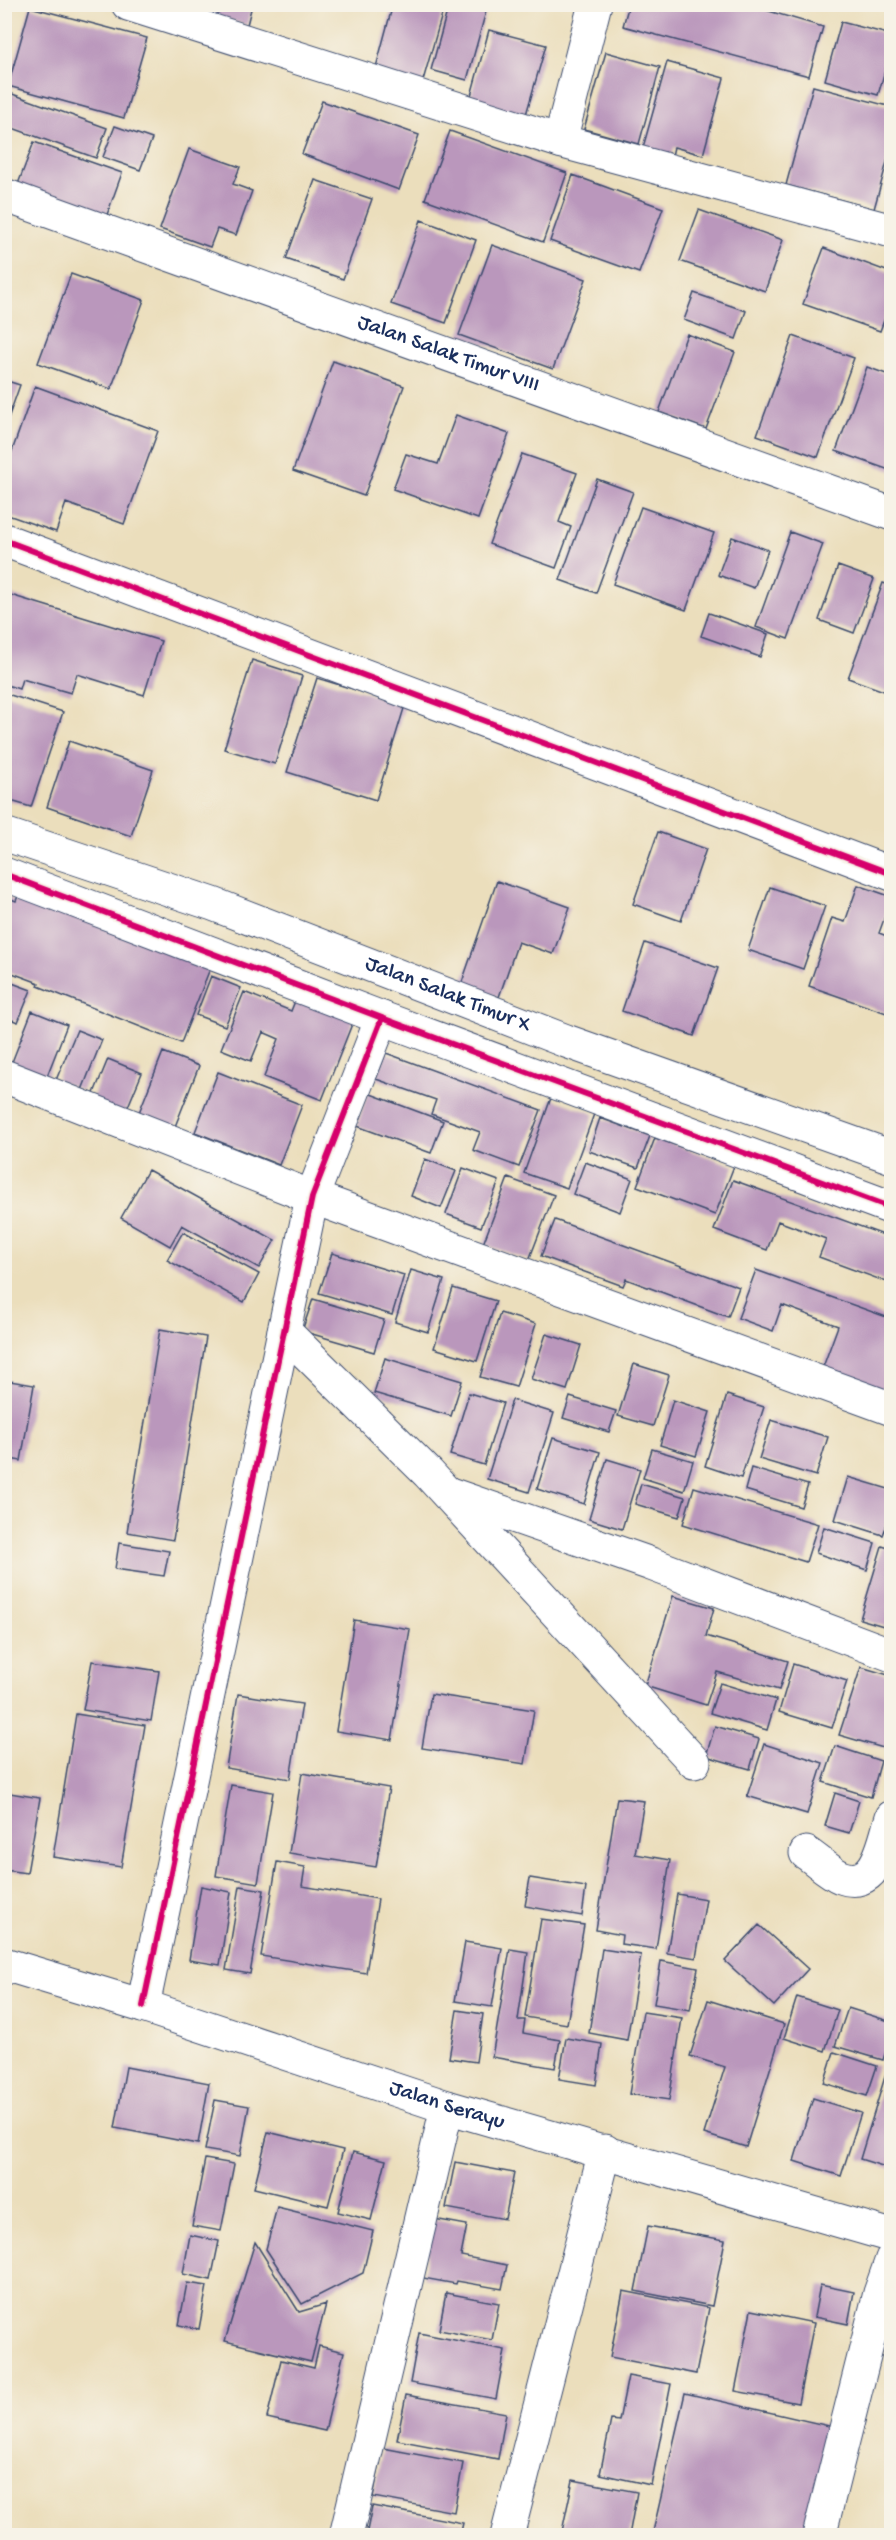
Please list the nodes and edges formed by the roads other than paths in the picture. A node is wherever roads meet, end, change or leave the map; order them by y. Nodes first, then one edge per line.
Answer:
1 (128, 4) edge
2 (595, 4) edge
3 (560, 141) junction
4 (4, 195) edge
5 (891, 231) edge
6 (891, 514) edge
7 (4, 540) edge
8 (4, 834) edge
9 (4, 874) edge
10 (891, 874) edge
11 (382, 1018) junction
12 (4, 1076) edge
13 (891, 1157) edge
14 (312, 1197) junction
15 (891, 1208) edge
16 (281, 1344) junction
17 (891, 1409) edge
18 (446, 1492) junction
19 (891, 1655) edge
20 (694, 1762) dead end
21 (891, 1817) edge
22 (806, 1853) dead end
23 (4, 1964) edge
24 (143, 2006) junction
25 (447, 2107) junction
26 (605, 2151) junction
27 (891, 2236) edge
28 (891, 2259) edge
29 (346, 2535) edge
30 (507, 2535) edge
31 (819, 2535) edge

1 - 3 street
2 - 3 street
3 - 5 street
4 - 6 street, Jalan Salak Timur VIII
7 - 10 street
8 - 13 street, Jalan Salak Timur X
9 - 11 street
11 - 14 street
11 - 15 street
12 - 14 street
14 - 16 street
14 - 17 street
16 - 18 street
16 - 24 street
18 - 19 street
18 - 20 street
21 - 22 street
23 - 24 street, Jalan Serayu
24 - 25 street, Jalan Serayu
25 - 26 street, Jalan Serayu
25 - 29 street
26 - 27 street, Jalan Serayu
26 - 30 street
28 - 31 street

